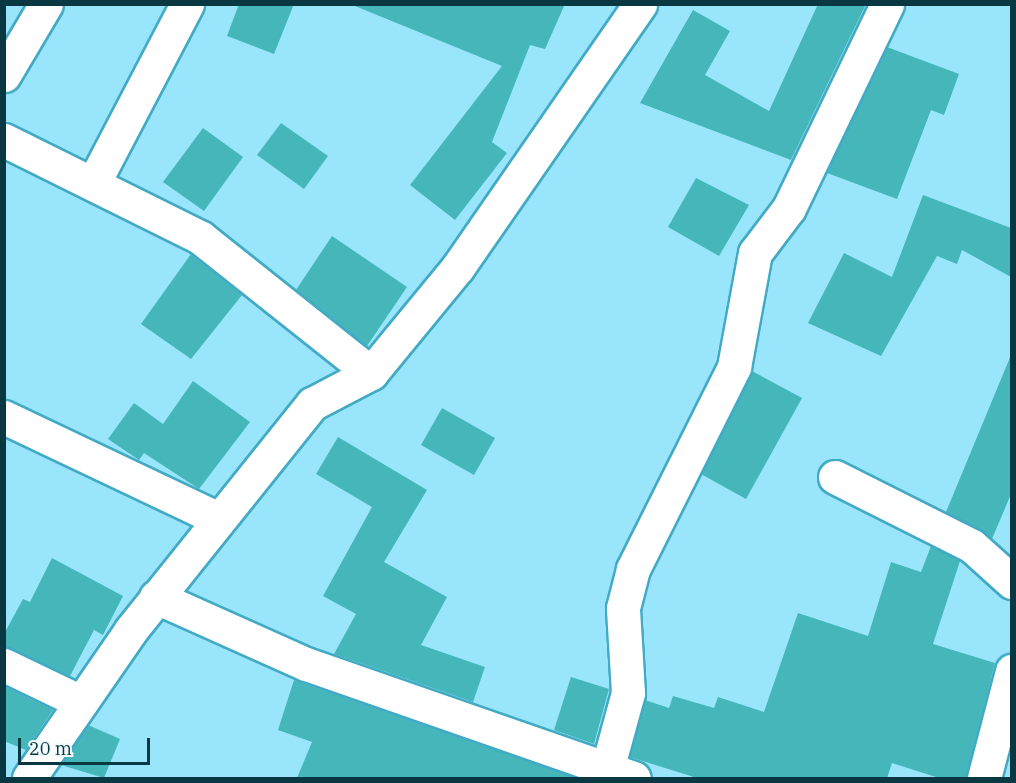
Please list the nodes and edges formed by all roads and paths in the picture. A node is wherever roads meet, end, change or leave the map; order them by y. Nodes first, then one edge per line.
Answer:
1 (46, 4) edge
2 (187, 4) edge
3 (640, 4) edge
4 (887, 4) edge
5 (4, 75) edge
6 (4, 140) edge
7 (94, 182) junction
8 (372, 373) junction
9 (4, 417) edge
10 (835, 477) dead end
11 (217, 518) junction
12 (1011, 582) edge
13 (156, 597) junction
14 (4, 665) edge
15 (1011, 671) edge
16 (81, 702) junction
17 (621, 772) edge
18 (44, 774) edge
19 (984, 778) edge

1 - 5 street
2 - 7 street
3 - 8 street
4 - 17 street
6 - 7 street
7 - 8 street
8 - 11 street
9 - 11 street
10 - 12 street
11 - 13 street
13 - 16 street
13 - 17 street
14 - 16 street
15 - 19 street
16 - 18 street

